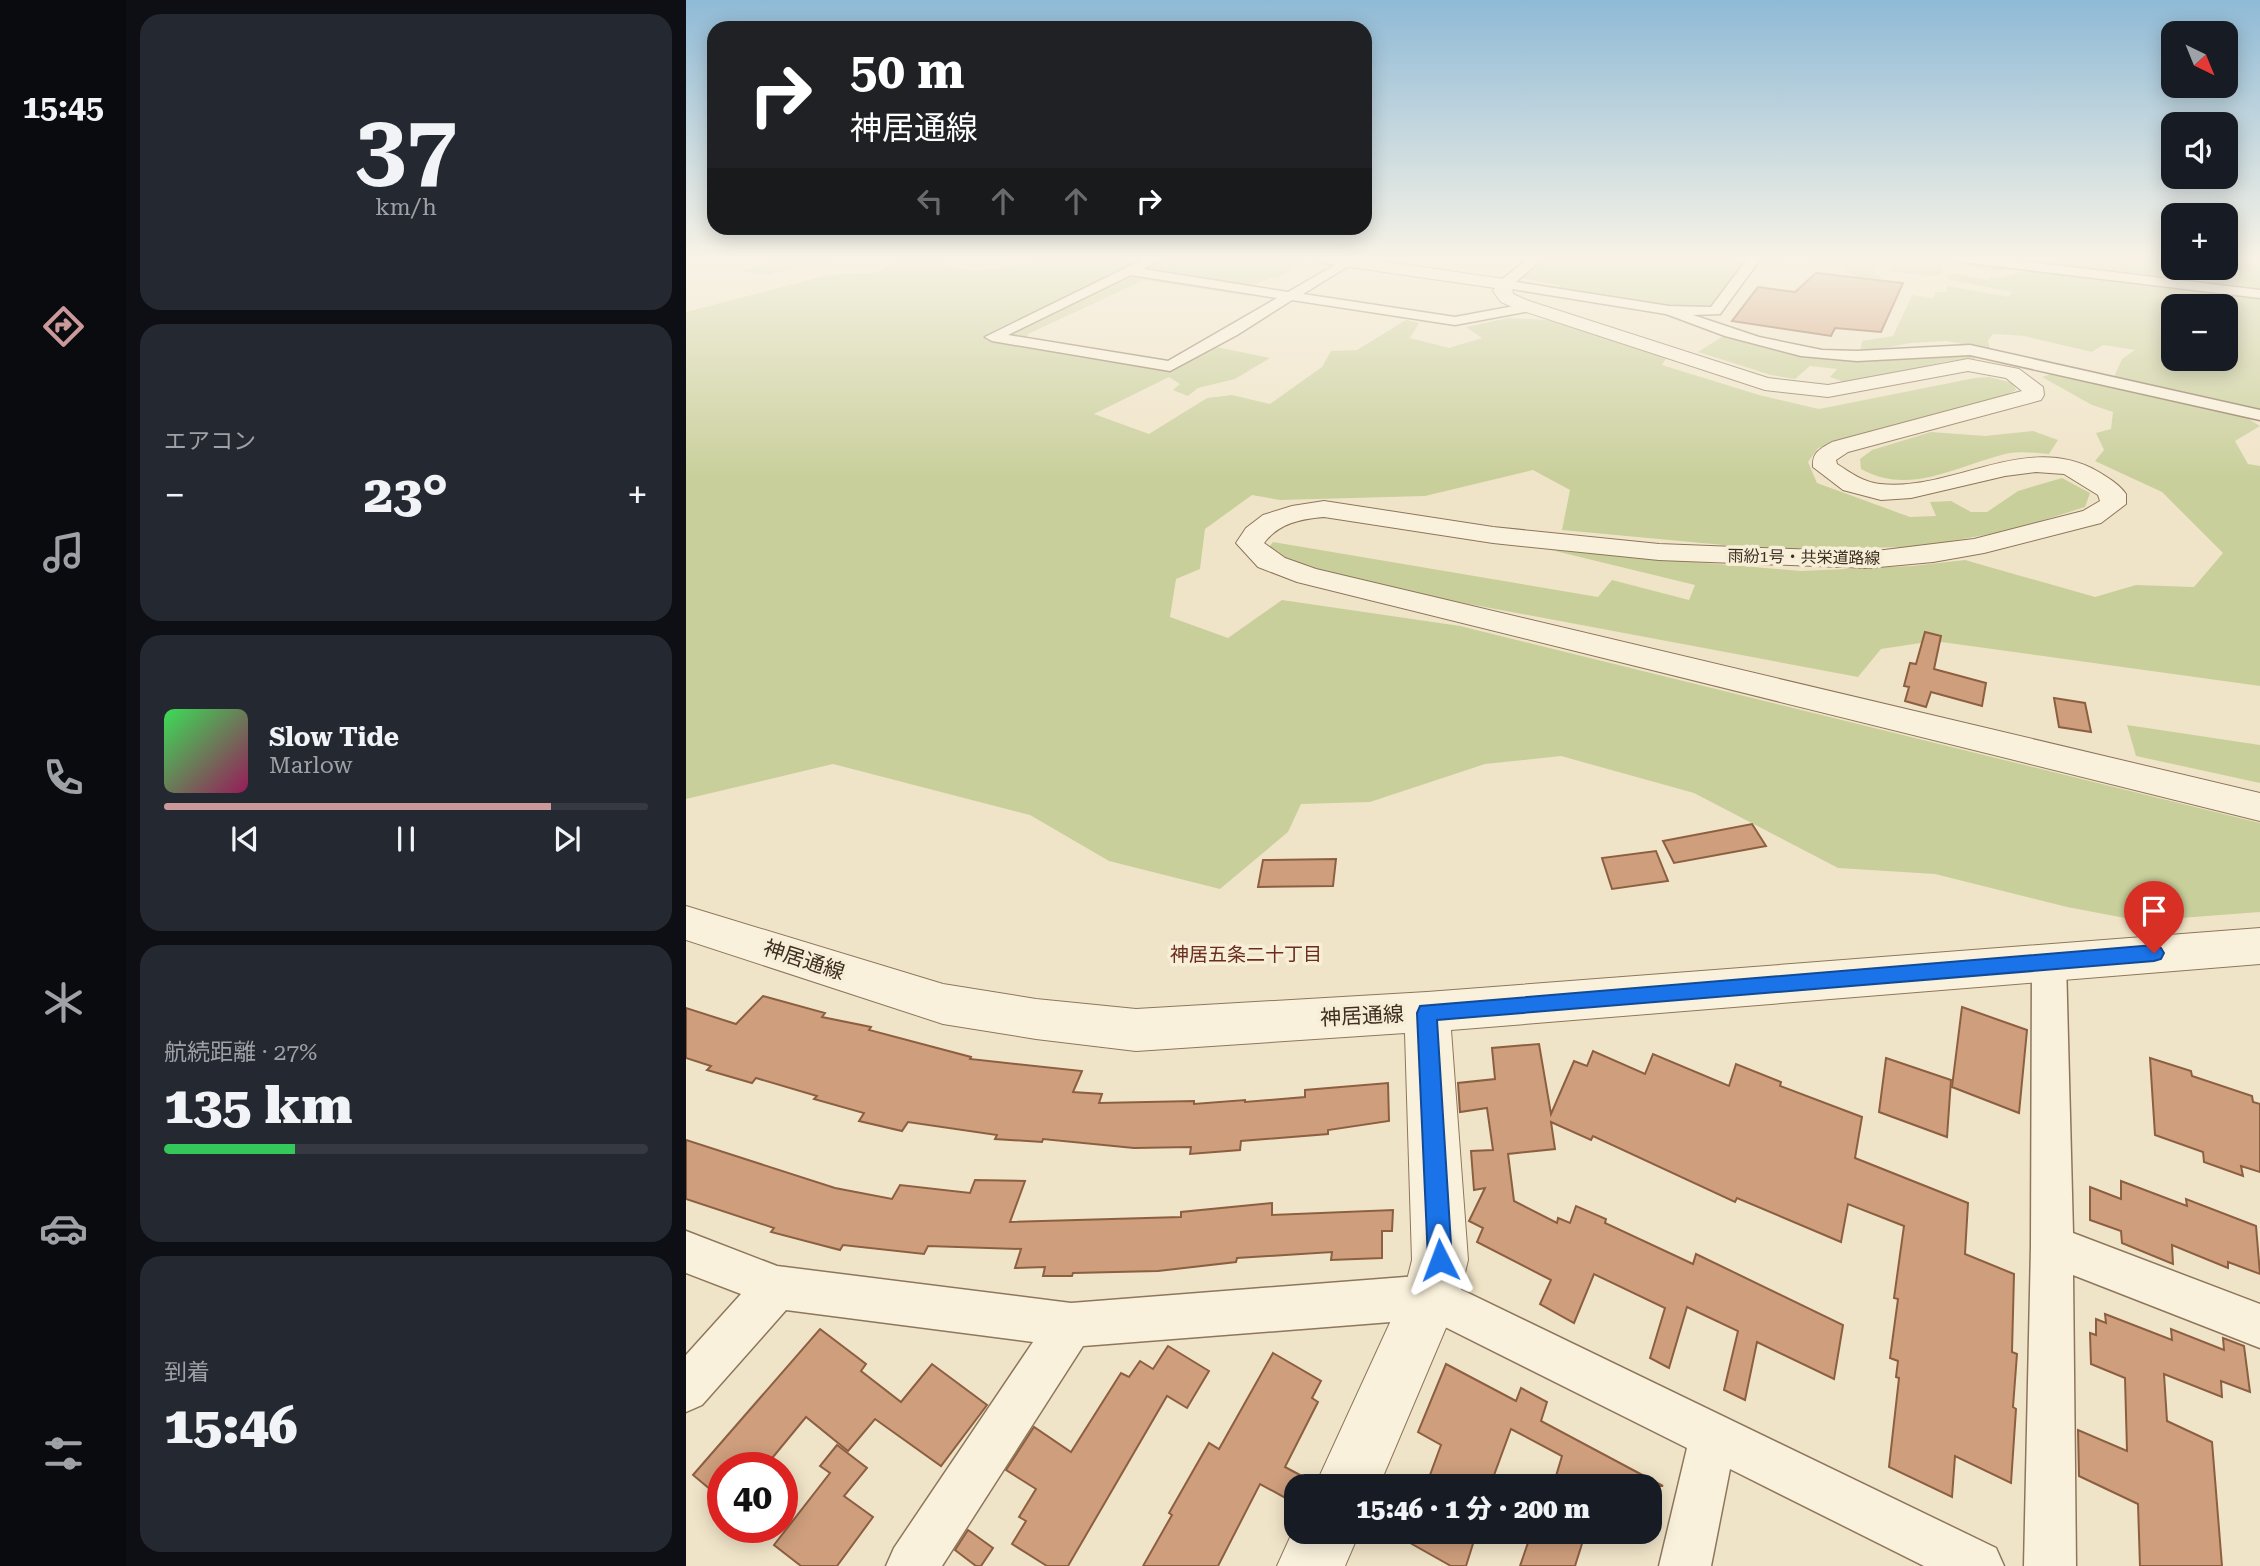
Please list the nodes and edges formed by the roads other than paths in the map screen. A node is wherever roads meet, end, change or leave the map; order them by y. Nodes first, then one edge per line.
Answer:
1 (1004, 331) edge
2 (1233, 331) edge
3 (1603, 331) edge
4 (1728, 331) edge
5 (2024, 369) junction
6 (2260, 415) edge
7 (2260, 807) edge
8 (686, 923) edge
9 (2260, 946) edge
10 (2049, 961) junction
11 (1427, 1013) junction
12 (2052, 1246) junction
13 (686, 1252) edge
14 (777, 1287) junction
15 (1431, 1297) junction
16 (1071, 1325) junction
17 (2260, 1325) edge
18 (686, 1389) edge
19 (1714, 1435) junction
20 (1352, 1474) edge
21 (1321, 1544) edge
22 (912, 1566) edge
23 (1311, 1566) edge
24 (1685, 1566) edge
25 (1978, 1566) edge
26 (2050, 1566) edge

1 - 2 street
3 - 5 street
4 - 5 street
5 - 6 street
5 - 7 street, 雨紛1号・共栄道路線
8 - 11 street, 神居通線
9 - 10 street, 神居通線
10 - 11 street, 神居通線
10 - 12 street
11 - 15 street
12 - 17 street
12 - 26 street
13 - 14 street
14 - 16 street
14 - 18 street
15 - 16 street
15 - 19 street
15 - 20 street
16 - 22 street
19 - 24 street
19 - 25 street
21 - 23 street

